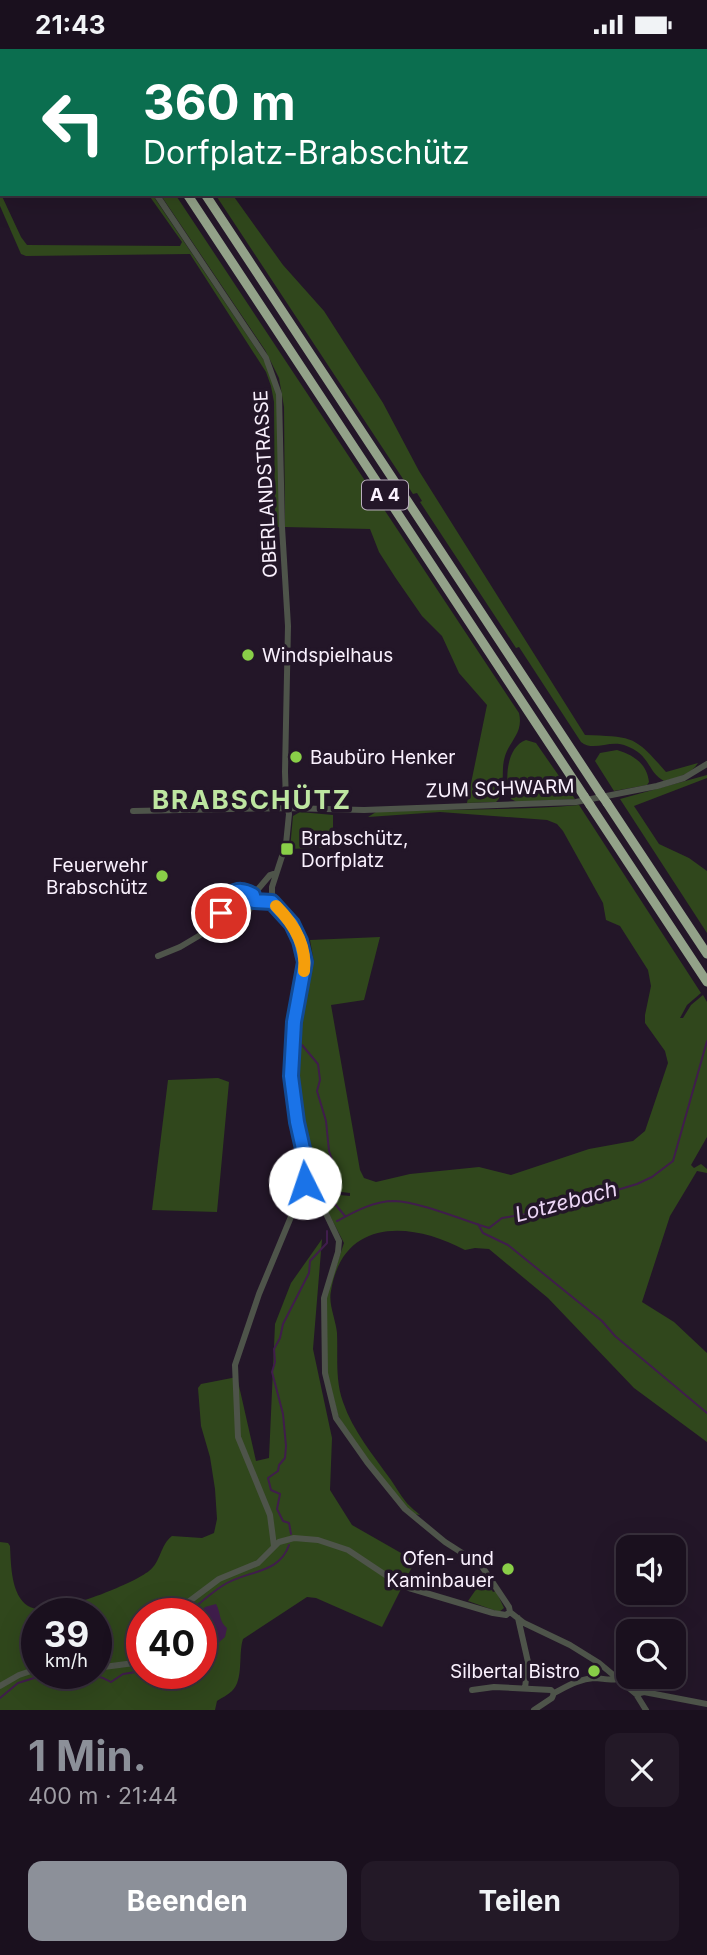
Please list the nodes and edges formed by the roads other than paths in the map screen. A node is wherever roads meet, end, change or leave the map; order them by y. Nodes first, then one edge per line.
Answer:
1 (157, 196) edge
2 (188, 196) edge
3 (206, 196) edge
4 (707, 764) edge
5 (288, 808) junction
6 (133, 811) dead end
7 (276, 873) junction
8 (253, 898) junction
9 (272, 902) junction
10 (248, 912) dead end
11 (706, 953) edge
12 (158, 956) dead end
13 (707, 982) edge
14 (310, 1180) junction
15 (274, 1546) junction
16 (194, 1598) edge
17 (510, 1612) junction
18 (518, 1618) junction
19 (21, 1674) edge
20 (616, 1678) edge
21 (616, 1679) edge
22 (0, 1686) edge
23 (525, 1688) junction
24 (630, 1689) edge
25 (471, 1690) dead end
26 (554, 1693) junction
27 (636, 1694) junction
28 (706, 1702) edge
29 (534, 1710) edge
30 (646, 1710) edge

1 - 5 street, OBERLANDSTRASSE
2 - 13 highway, A 4, bridge
3 - 11 highway, A 4, bridge
4 - 5 street, ZUM SCHWARM
5 - 6 street, ZUM SCHWARM
5 - 7 street, OBERLANDSTRASSE
7 - 8 street
7 - 9 street, OBERLANDSTRASSE
8 - 9 street
8 - 10 street
8 - 12 street
9 - 14 street
14 - 15 street
14 - 17 street
15 - 16 street
15 - 17 street
17 - 18 street
18 - 20 street
18 - 23 street
19 - 22 street
21 - 26 street
23 - 25 street
23 - 26 street
24 - 27 street
26 - 29 street
27 - 28 street
27 - 30 street

